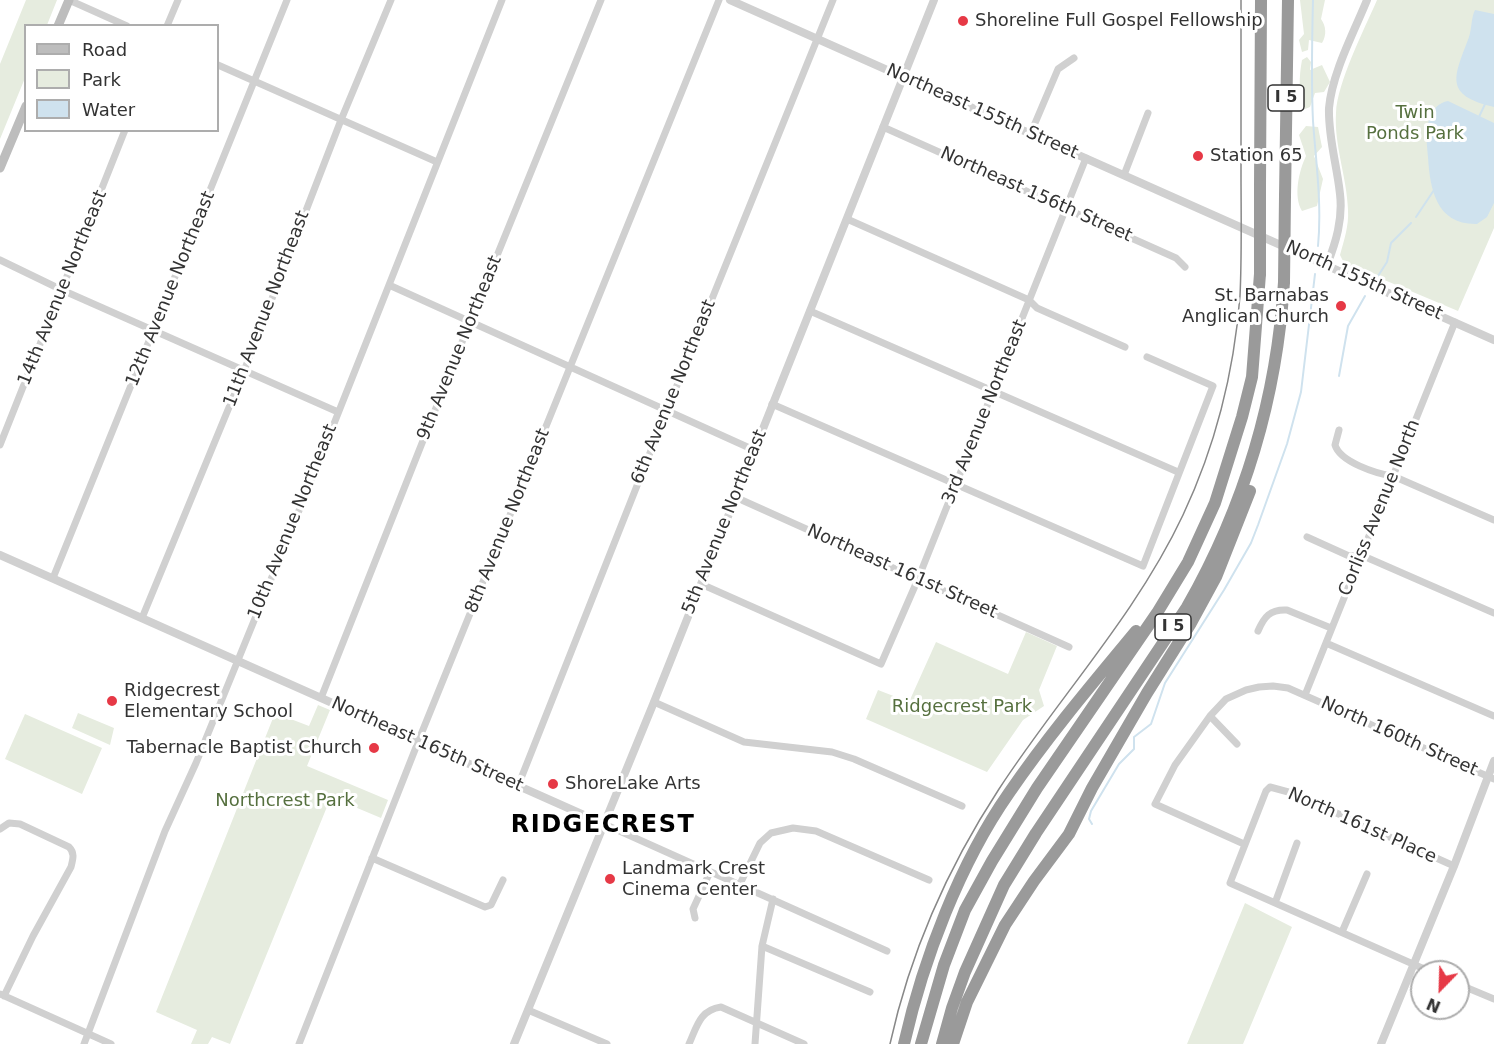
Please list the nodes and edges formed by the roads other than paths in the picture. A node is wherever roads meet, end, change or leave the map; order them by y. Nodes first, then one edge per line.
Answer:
1 (69, 0) edge
2 (178, 0) edge
3 (287, 0) edge
4 (391, 0) edge
5 (502, 0) edge
6 (601, 0) edge
7 (719, 0) edge
8 (730, 0) edge
9 (833, 0) edge
10 (934, 0) edge
11 (1261, 0) edge
12 (1288, 0) edge
13 (1367, 0) edge
14 (59, 24) edge
15 (123, 24) edge
16 (168, 24) edge
17 (818, 38) junction
18 (1074, 58) dead end
19 (219, 65) edge
20 (903, 76) junction
21 (255, 82) junction
22 (24, 110) edge
23 (1148, 113) dead end
24 (341, 120) junction
25 (883, 127) junction
26 (124, 132) edge
27 (1030, 135) junction
28 (3, 154) edge
29 (1086, 159) junction
30 (437, 162) junction
31 (0, 168) edge
32 (1124, 175) junction
33 (1066, 208) junction
34 (847, 219) junction
35 (1234, 223) joint
36 (0, 260) edge
37 (1327, 265) junction
38 (1185, 267) dead end
39 (388, 285) junction
40 (62, 290) junction
41 (1029, 300) junction
42 (810, 311) junction
43 (470, 322) junction
44 (1455, 322) junction
45 (154, 330) junction
46 (1494, 340) edge
47 (1125, 347) dead end
48 (1147, 357) dead end
49 (570, 367) junction
50 (244, 371) junction
51 (993, 391) junction
52 (772, 404) junction
53 (667, 410) junction
54 (338, 412) junction
55 (1339, 430) dead end
56 (1258, 443) junction
57 (0, 445) edge
58 (754, 450) junction
59 (1178, 472) junction
60 (1393, 476) junction
61 (956, 484) junction
62 (735, 497) junction
63 (1494, 519) edge
64 (1307, 537) dead end
65 (0, 555) edge
66 (1361, 555) junction
67 (53, 578) junction
68 (918, 579) junction
69 (701, 584) junction
70 (1171, 589) junction
71 (1494, 613) edge
72 (142, 618) junction
73 (1331, 628) junction
74 (1258, 631) dead end
75 (1326, 643) junction
76 (1070, 647) dead end
77 (237, 660) junction
78 (1305, 695) junction
79 (321, 698) junction
80 (654, 702) junction
81 (1210, 716) junction
82 (1494, 716) edge
83 (418, 741) junction
84 (1237, 744) dead end
85 (1494, 761) edge
86 (1491, 778) edge
87 (518, 786) junction
88 (962, 806) dead end
89 (604, 824) junction
90 (1, 828) edge
91 (1297, 843) dead end
92 (1244, 844) junction
93 (372, 858) junction
94 (1454, 866) junction
95 (710, 872) junction
96 (1366, 874) dead end
97 (503, 880) dead end
98 (929, 880) dead end
99 (740, 885) junction
100 (773, 899) junction
101 (1275, 903) junction
102 (695, 918) dead end
103 (1342, 932) junction
104 (762, 946) junction
105 (887, 951) dead end
106 (1415, 960) edge
107 (1410, 963) edge
108 (1410, 972) edge
109 (1470, 989) edge
110 (870, 992) dead end
111 (2, 995) edge
112 (1494, 999) edge
113 (528, 1010) junction
114 (756, 1022) junction
115 (88, 1034) junction
116 (84, 1044) edge
117 (111, 1044) edge
118 (299, 1044) edge
119 (514, 1044) edge
120 (607, 1044) edge
121 (689, 1044) edge
122 (755, 1044) edge
123 (804, 1044) edge
124 (904, 1044) edge
125 (921, 1044) edge
126 (942, 1044) edge
127 (953, 1044) edge
128 (1381, 1044) edge

1 - 14 main road
1 - 15 street
2 - 16 street
3 - 21 street, 12th Avenue Northeast
4 - 24 street, 11th Avenue Northeast
5 - 30 street, 10th Avenue Northeast
6 - 43 street, 9th Avenue Northeast
7 - 49 street, 8th Avenue Northeast
8 - 17 street, Northeast 155th Street
9 - 17 street, 6th Avenue Northeast
10 - 20 street, 5th Avenue Northeast
11 - 70 highway, I 5, bridge
12 - 56 highway, I 5, bridge
13 - 37 street
17 - 20 street, Northeast 155th Street
17 - 53 street, 6th Avenue Northeast
18 - 27 street
19 - 21 street
20 - 25 street, 5th Avenue Northeast
20 - 27 street, Northeast 155th Street
21 - 24 street
21 - 45 street, 12th Avenue Northeast
22 - 28 main road
23 - 32 street
24 - 30 street
24 - 50 street, 11th Avenue Northeast
25 - 33 street, Northeast 156th Street
25 - 34 street, 5th Avenue Northeast
26 - 40 street, 14th Avenue Northeast
27 - 29 street, Northeast 155th Street
28 - 31 main road
29 - 32 street, Northeast 155th Street
29 - 33 street, 3rd Avenue Northeast
30 - 39 street, 10th Avenue Northeast
32 - 35 street, Northeast 155th Street
33 - 38 street, Northeast 156th Street
33 - 41 street, 3rd Avenue Northeast
34 - 41 street
34 - 42 street, 5th Avenue Northeast
35 - 37 street, North 155th Street
36 - 40 street
37 - 44 street, North 155th Street
39 - 43 street
39 - 54 street, 10th Avenue Northeast
40 - 45 street
40 - 57 street, 14th Avenue Northeast
41 - 47 street
41 - 51 street, 3rd Avenue Northeast
42 - 51 street
42 - 52 street, 5th Avenue Northeast
43 - 49 street
43 - 79 street, 9th Avenue Northeast
44 - 46 street, North 155th Street
44 - 60 street, Corliss Avenue North
45 - 50 street
45 - 67 street, 12th Avenue Northeast
48 - 59 street
49 - 53 street
49 - 83 street, 8th Avenue Northeast
50 - 54 street
50 - 72 street, 11th Avenue Northeast
51 - 59 street
51 - 61 street, 3rd Avenue Northeast
52 - 58 street, 5th Avenue Northeast
52 - 61 street
53 - 58 street
53 - 87 street, 6th Avenue Northeast
54 - 77 street, 10th Avenue Northeast
55 - 60 street
56 - 126 highway, I 5
56 - 127 highway
58 - 62 street, 5th Avenue Northeast
59 - 61 street
60 - 63 street
60 - 66 street, Corliss Avenue North
61 - 68 street, 3rd Avenue Northeast
62 - 68 street, Northeast 161st Street
62 - 69 street, 5th Avenue Northeast
64 - 66 street
65 - 67 street, Northeast 165th Street
66 - 71 street
66 - 73 street, Corliss Avenue North
67 - 72 street, Northeast 165th Street
68 - 69 street, 3rd Avenue Northeast
68 - 76 street, Northeast 161st Street
69 - 80 street, 5th Avenue Northeast
70 - 124 highway
70 - 125 highway, I 5
72 - 77 street, Northeast 165th Street
73 - 74 street
73 - 75 street, Corliss Avenue North
75 - 78 street, Corliss Avenue North
75 - 82 street
77 - 79 street, Northeast 165th Street
77 - 115 street, 10th Avenue Northeast
78 - 81 street, North 160th Street
78 - 86 street, North 160th Street
79 - 83 street, Northeast 165th Street
80 - 88 street
80 - 89 street, 5th Avenue Northeast
81 - 84 street
81 - 92 street, North 160th Street
83 - 87 street, Northeast 165th Street
83 - 93 street, 8th Avenue Northeast
85 - 86 street
86 - 94 street
87 - 89 street, Northeast 165th Street
89 - 95 street, Northeast 165th Street
89 - 113 street, 5th Avenue Northeast
90 - 111 street
91 - 101 street
92 - 94 street, North 161st Place
92 - 101 street
93 - 97 street
93 - 118 street, 8th Avenue Northeast
94 - 106 street
95 - 99 street, Northeast 165th Street
95 - 102 street
96 - 103 street
98 - 99 street
99 - 100 street, Northeast 165th Street
100 - 104 street
100 - 105 street, Northeast 165th Street
101 - 103 street
103 - 107 street
104 - 110 street
104 - 114 street
108 - 128 street
109 - 112 street
111 - 115 street
113 - 119 street, 5th Avenue Northeast
113 - 120 street
114 - 121 street
114 - 122 street
114 - 123 street
115 - 116 street, 10th Avenue Northeast
115 - 117 street

